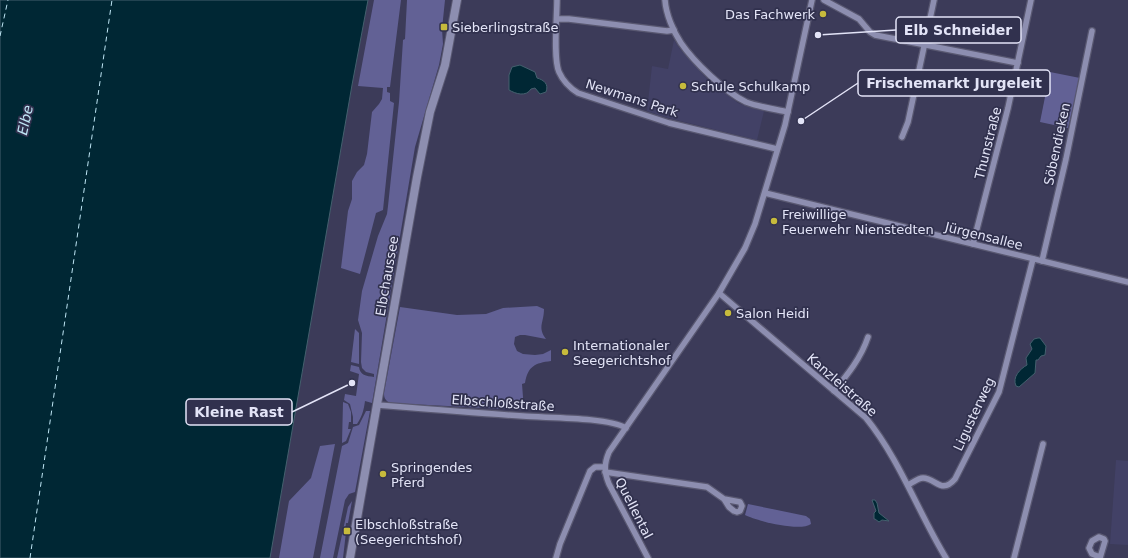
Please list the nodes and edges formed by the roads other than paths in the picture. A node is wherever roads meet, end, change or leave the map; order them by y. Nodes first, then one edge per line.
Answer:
1 (457, 0) edge
2 (557, 0) edge
3 (665, 0) edge
4 (812, 0) edge
5 (824, 0) edge
6 (934, 0) edge
7 (1031, 0) edge
8 (557, 19) junction
9 (674, 30) junction
10 (1092, 31) dead end
11 (925, 44) junction
12 (1018, 63) junction
13 (788, 112) junction
14 (902, 136) dead end
15 (777, 149) junction
16 (765, 193) junction
17 (974, 244) junction
18 (1033, 259) junction
19 (1042, 261) junction
20 (1128, 282) edge
21 (719, 293) junction
22 (868, 338) dead end
23 (834, 390) junction
24 (377, 405) junction
25 (626, 428) junction
26 (1043, 444) dead end
27 (605, 470) junction
28 (908, 485) junction
29 (724, 499) dead end
30 (350, 558) edge
31 (556, 558) edge
32 (648, 558) edge
33 (946, 558) edge
34 (1014, 558) edge

1 - 24 main road, Elbchaussee
2 - 8 street, Newmans Park
3 - 9 street
4 - 13 street
5 - 11 street
6 - 11 street
7 - 12 street, Thunstraße
8 - 9 street
8 - 15 street, Newmans Park
9 - 13 street
10 - 19 street, Söbendieken
11 - 12 street
11 - 14 street
12 - 17 street, Thunstraße
13 - 15 street
15 - 16 street
16 - 17 street, Jürgensallee
16 - 21 street
17 - 18 street, Jürgensallee
18 - 19 street, Jürgensallee
18 - 28 street, Ligusterweg
19 - 20 street, Jürgensallee
21 - 23 street, Kanzleistraße
21 - 25 street
22 - 23 street
23 - 28 street, Kanzleistraße
24 - 25 street, Elbschloßstraße
24 - 30 main road, Elbchaussee
25 - 27 street
26 - 34 street
27 - 29 street
27 - 31 street
27 - 32 street, Quellental
28 - 33 street, Kanzleistraße

